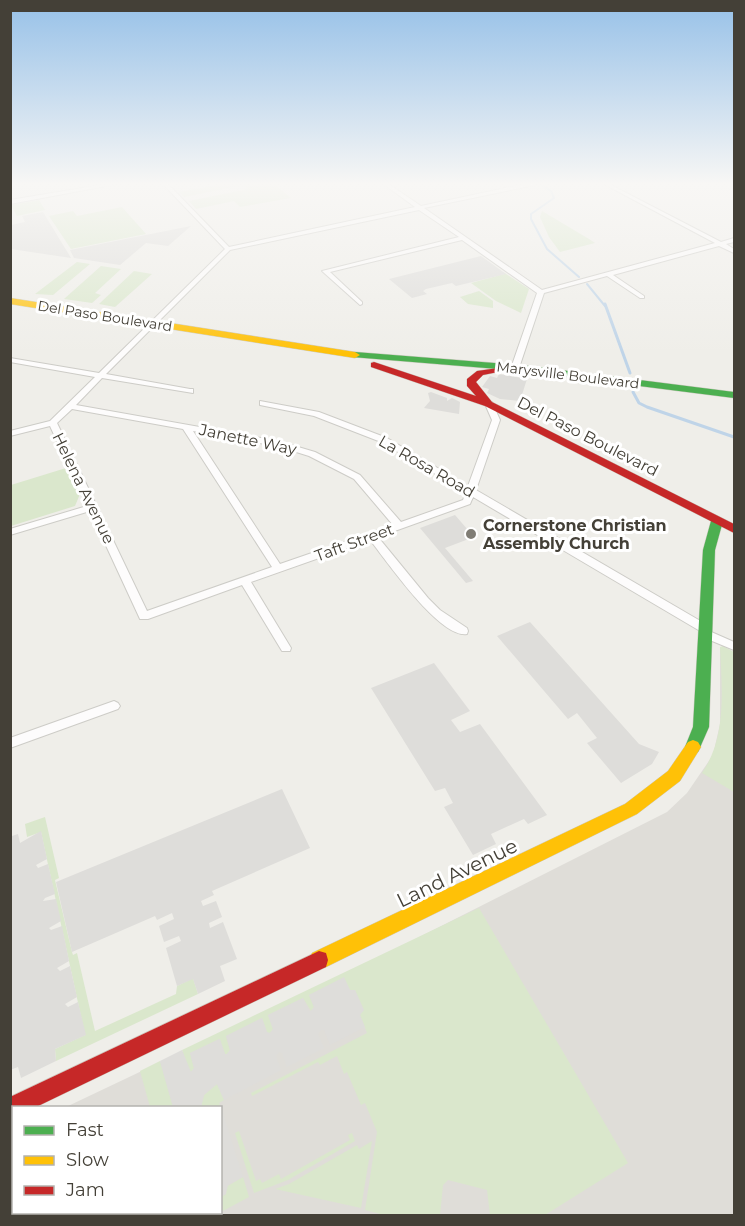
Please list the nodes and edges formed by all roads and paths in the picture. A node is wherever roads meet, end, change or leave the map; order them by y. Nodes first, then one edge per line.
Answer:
1 (219, 240) edge
2 (268, 240) edge
3 (455, 240) edge
4 (467, 240) edge
5 (714, 240) edge
6 (735, 240) edge
7 (721, 244) junction
8 (228, 249) junction
9 (735, 251) edge
10 (609, 274) junction
11 (541, 292) junction
12 (642, 297) dead end
13 (10, 301) edge
14 (360, 303) dead end
15 (152, 324) junction
16 (306, 347) junction
17 (325, 352) junction
18 (407, 358) junction
19 (10, 360) edge
20 (515, 368) junction
21 (100, 376) junction
22 (423, 380) junction
23 (190, 391) dead end
24 (735, 395) edge
25 (263, 403) dead end
26 (489, 404) junction
27 (70, 406) junction
28 (52, 423) junction
29 (186, 427) junction
30 (10, 434) edge
31 (470, 491) junction
32 (94, 507) junction
33 (717, 521) junction
34 (399, 525) junction
35 (735, 529) edge
36 (10, 532) edge
37 (372, 535) junction
38 (278, 569) junction
39 (244, 581) junction
40 (144, 616) joint
41 (463, 631) dead end
42 (704, 631) junction
43 (735, 646) edge
44 (286, 648) dead end
45 (114, 706) dead end
46 (11, 740) edge
47 (14, 1106) edge

1 - 8 street
2 - 8 street
3 - 14 street
4 - 11 street
5 - 7 street
6 - 7 street
7 - 9 street
7 - 10 street
8 - 15 street, Helena Avenue
10 - 11 street
10 - 12 street
11 - 20 street
13 - 15 main road, Del Paso Boulevard
15 - 16 main road, Del Paso Boulevard
15 - 21 street, Helena Avenue
16 - 17 main road, Marysville Boulevard
16 - 18 main road, Marysville Boulevard
17 - 18 main road, Marysville Boulevard
17 - 22 main road, Del Paso Boulevard
18 - 20 main road, Marysville Boulevard
18 - 22 main road
18 - 26 main road
19 - 21 street
20 - 24 main road, Marysville Boulevard
20 - 26 main road
21 - 23 street
21 - 27 street, Helena Avenue
22 - 26 main road, Del Paso Boulevard
25 - 31 street, La Rosa Road
26 - 31 street
26 - 33 main road, Del Paso Boulevard
27 - 28 street, Helena Avenue
27 - 29 street, Janette Way
28 - 30 street
28 - 32 street, Helena Avenue
29 - 34 street, Janette Way
29 - 38 street
31 - 34 street, Taft Street
31 - 42 street, La Rosa Road
32 - 36 street
32 - 40 street, Helena Avenue
33 - 35 main road, Del Paso Boulevard
33 - 42 main road, Land Avenue
34 - 37 street, Taft Street
37 - 38 street, Taft Street
37 - 41 street
38 - 39 street, Taft Street
39 - 40 street, Taft Street
39 - 44 street
42 - 43 street, La Rosa Road
42 - 47 main road, Land Avenue
45 - 46 street

